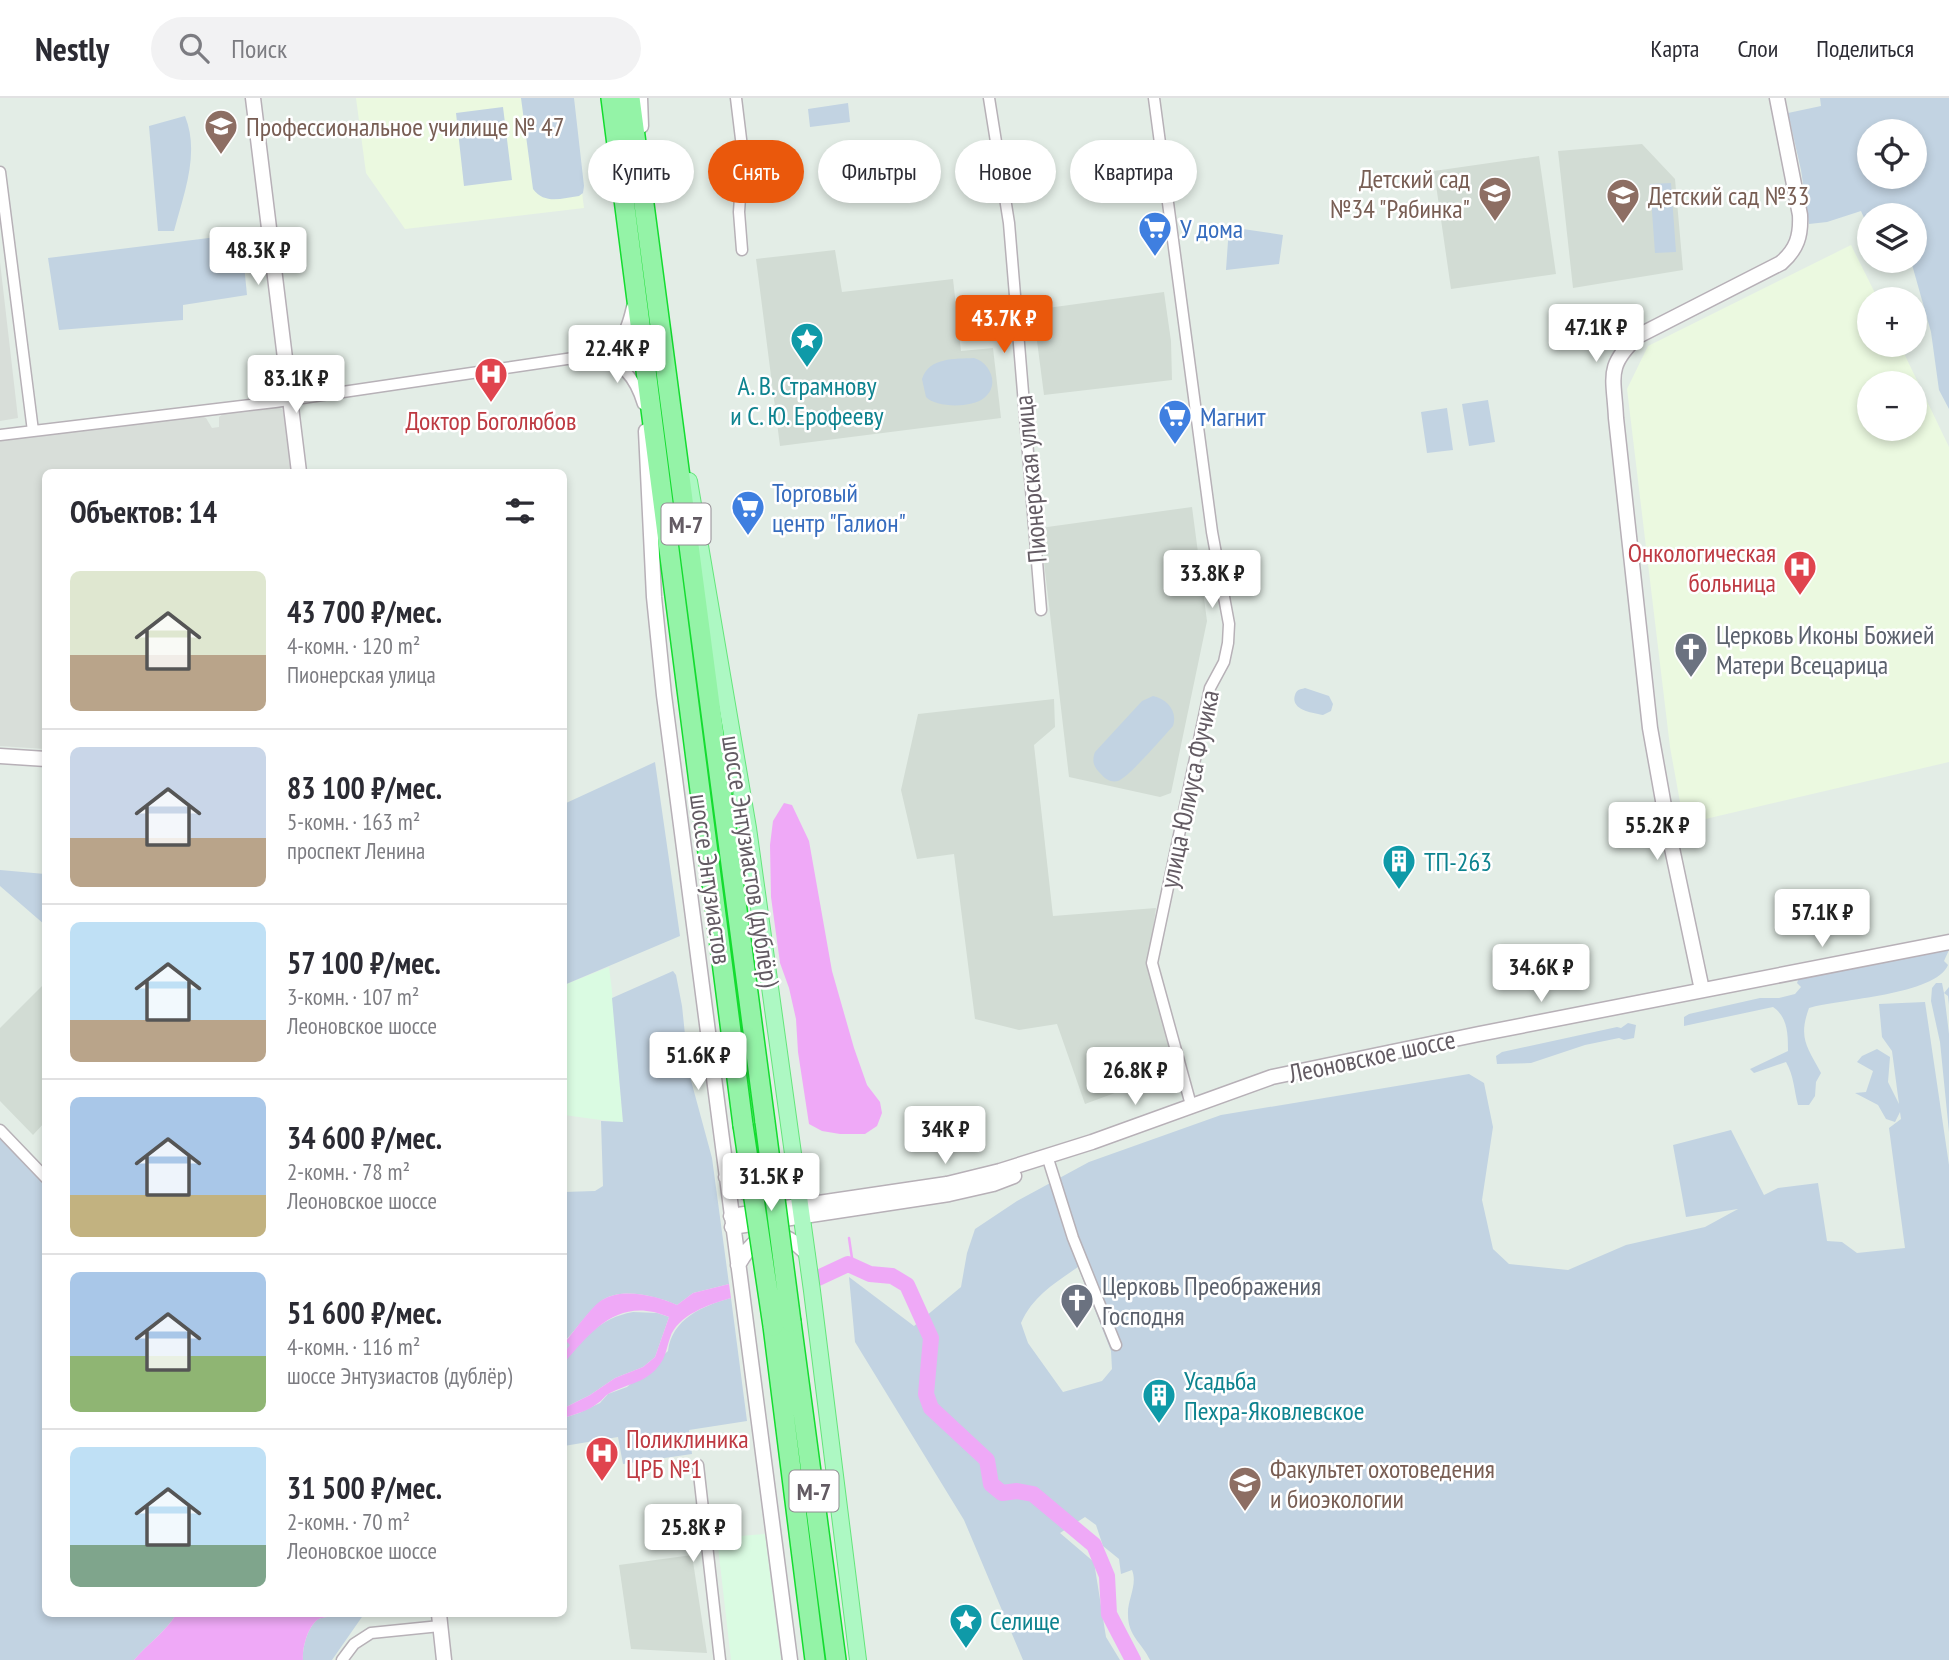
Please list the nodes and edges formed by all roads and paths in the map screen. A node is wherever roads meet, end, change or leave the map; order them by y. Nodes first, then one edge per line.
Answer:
1 (253, 98) edge
2 (611, 98) edge
3 (630, 98) edge
4 (640, 98) edge
5 (736, 98) edge
6 (989, 98) edge
7 (1154, 98) edge
8 (1777, 98) edge
9 (636, 140) edge
10 (641, 140) edge
11 (0, 172) edge
12 (644, 203) edge
13 (742, 250) dead end
14 (635, 278) junction
15 (659, 314) junction
16 (644, 345) junction
17 (587, 356) junction
18 (290, 400) junction
19 (646, 414) junction
20 (33, 431) junction
21 (0, 435) edge
22 (299, 469) edge
23 (1041, 610) dead end
24 (0, 756) edge
25 (42, 759) edge
26 (1949, 942) edge
27 (1702, 990) junction
28 (1191, 1105) junction
29 (0, 1130) edge
30 (1092, 1142) junction
31 (795, 1159) junction
32 (1049, 1162) junction
33 (42, 1174) edge
34 (726, 1177) junction
35 (802, 1211) junction
36 (732, 1222) junction
37 (808, 1260) junction
38 (739, 1272) junction
39 (782, 1324) junction
40 (1116, 1345) dead end
41 (698, 1465) dead end
42 (439, 1620) edge
43 (342, 1660) edge
44 (444, 1660) edge
45 (720, 1660) edge
46 (790, 1660) edge
47 (816, 1660) edge
48 (836, 1660) edge
49 (859, 1660) edge

1 - 18 main road
2 - 14 highway, шоссе Энтузиастов / М-7
3 - 9 highway, шоссе Энтузиастов / М-7
4 - 10 main road
5 - 13 street
6 - 23 street, Пионерская улица
7 - 28 street, улица Юлиуса Фучика
8 - 27 main road
11 - 20 street
12 - 15 highway, шоссе Энтузиастов / М-7
14 - 16 highway, шоссе Энтузиастов / М-7
14 - 17 street
15 - 31 main road, шоссе Энтузиастов (дублёр)
15 - 39 highway, шоссе Энтузиастов / М-7, bridge
16 - 19 main road
16 - 39 highway, шоссе Энтузиастов / М-7, bridge
17 - 18 street
17 - 19 street
18 - 20 street
18 - 22 main road
19 - 34 main road
20 - 21 street
24 - 25 main road
26 - 27 main road, Леоновское шоссе
27 - 28 main road, Леоновское шоссе
28 - 30 main road, Леоновское шоссе
29 - 33 street
30 - 32 main road, Леоновское шоссе
30 - 35 main road, Леоновское шоссе
31 - 34 main road
31 - 35 main road, шоссе Энтузиастов (дублёр)
32 - 35 main road, Леоновское шоссе
32 - 40 street
34 - 36 main road
35 - 36 main road, Леоновское шоссе
35 - 37 main road, шоссе Энтузиастов (дублёр)
36 - 38 main road
37 - 38 main road
37 - 49 main road, шоссе Энтузиастов (дублёр)
38 - 46 main road
39 - 47 highway, шоссе Энтузиастов / М-7
39 - 48 highway, шоссе Энтузиастов / М-7
41 - 45 street
42 - 43 street
42 - 44 main road

